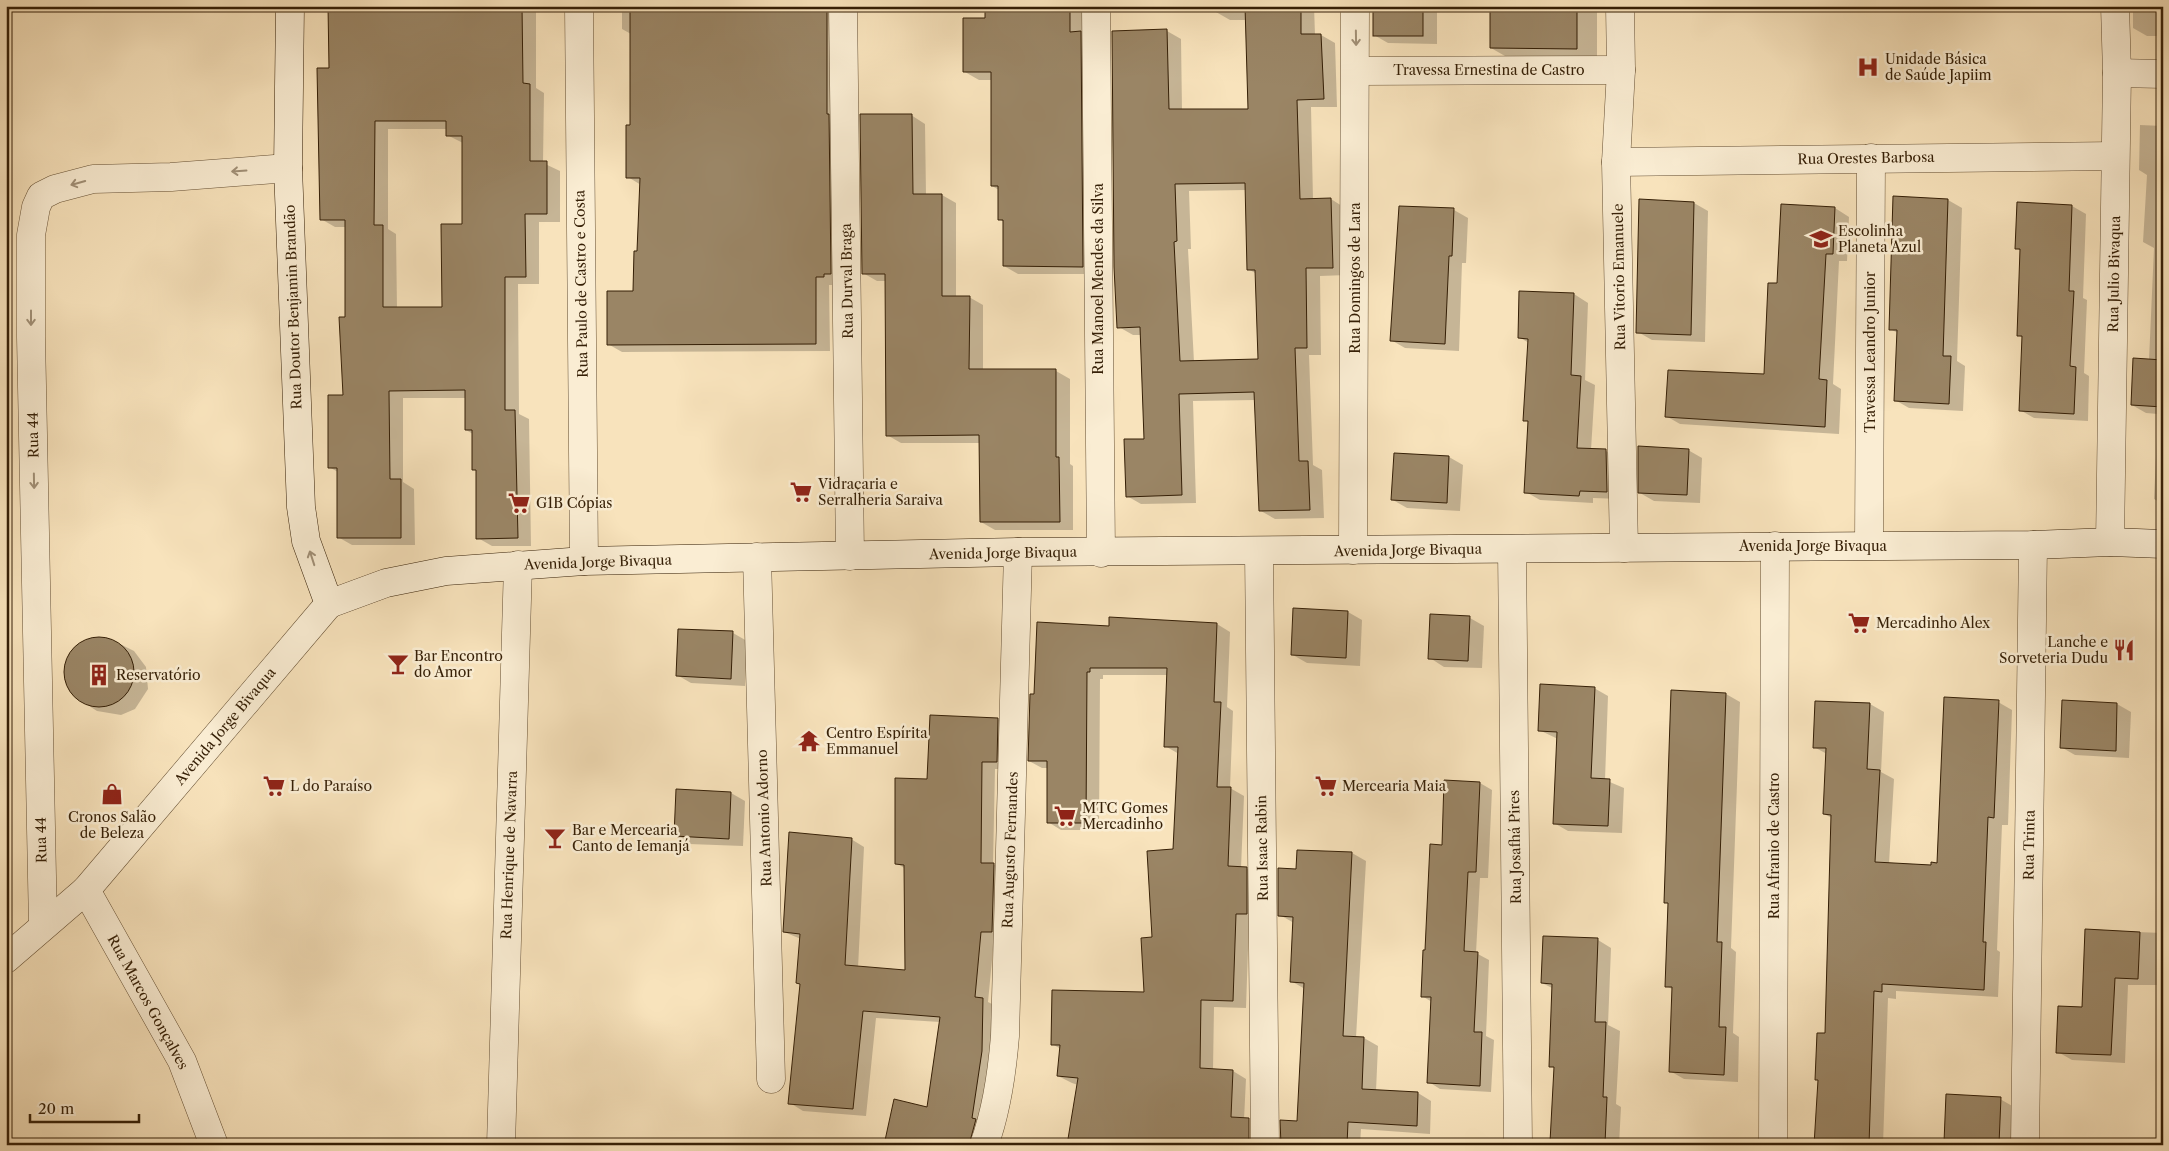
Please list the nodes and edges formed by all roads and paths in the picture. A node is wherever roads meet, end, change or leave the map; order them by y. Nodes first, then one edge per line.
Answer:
1 (290, 6) edge
2 (579, 6) edge
3 (843, 6) edge
4 (1096, 6) edge
5 (1355, 6) edge
6 (1620, 6) edge
7 (2115, 6) edge
8 (1621, 70) junction
9 (1356, 71) junction
10 (2117, 74) junction
11 (2163, 74) edge
12 (2116, 156) junction
13 (1871, 158) junction
14 (1616, 162) junction
15 (288, 168) junction
16 (2110, 542) junction
17 (2163, 544) edge
18 (1869, 545) junction
19 (2033, 545) junction
20 (1775, 546) junction
21 (1624, 548) junction
22 (1512, 549) junction
23 (1353, 550) junction
24 (1259, 551) junction
25 (1018, 552) junction
26 (1101, 553) junction
27 (850, 556) junction
28 (757, 557) junction
29 (584, 561) junction
30 (518, 565) junction
31 (329, 604) junction
32 (86, 890) junction
33 (43, 926) junction
34 (6, 959) edge
35 (771, 1079) dead end
36 (214, 1145) edge
37 (501, 1145) edge
38 (984, 1145) edge
39 (1265, 1145) edge
40 (1518, 1145) edge
41 (1774, 1145) edge
42 (2025, 1145) edge

1 - 15 street, Rua Doutor Benjamin Brandão
2 - 29 street, Rua Paulo de Castro e Costa
3 - 27 street, Rua Durval Braga
4 - 26 street, Rua Manoel Mendes da Silva
5 -> 9 street, Rua Domingos de Lara
6 - 8 street, Rua Vitorio Emanuele
7 - 10 street, Rua Julio Bivaqua
8 - 9 street, Travessa Ernestina de Castro
8 - 14 street, Rua Vitorio Emanuele
9 - 23 street, Rua Domingos de Lara
10 - 11 street
10 - 12 street, Rua Julio Bivaqua
12 - 13 street, Rua Orestes Barbosa
12 - 16 street, Rua Julio Bivaqua
13 - 14 street, Rua Orestes Barbosa
13 - 18 street, Travessa Leandro Junior
14 - 21 street, Rua Vitorio Emanuele
31 -> 15 street, Rua Doutor Benjamin Brandão
15 -> 33 street, Rua 44
16 - 17 street, Avenida Jorge Bivaqua
16 - 19 street, Avenida Jorge Bivaqua
18 - 19 street, Avenida Jorge Bivaqua
18 - 20 street, Avenida Jorge Bivaqua
19 - 42 street, Rua Trinta
20 - 21 street, Avenida Jorge Bivaqua
20 - 41 street, Rua Afranio de Castro
21 - 22 street, Avenida Jorge Bivaqua
22 - 23 street, Avenida Jorge Bivaqua
22 - 40 street, Rua Josafhá Pires
23 - 24 street, Avenida Jorge Bivaqua
24 - 26 street, Avenida Jorge Bivaqua
24 - 39 street, Rua Isaac Rabin
25 - 26 street, Avenida Jorge Bivaqua
25 - 27 street, Avenida Jorge Bivaqua
25 - 38 street, Rua Augusto Fernandes
27 - 28 street, Avenida Jorge Bivaqua
28 - 29 street, Avenida Jorge Bivaqua
28 - 35 street, Rua Antonio Adorno
29 - 30 street, Avenida Jorge Bivaqua
30 - 31 street, Avenida Jorge Bivaqua
30 - 37 street, Rua Henrique de Navarra
31 - 32 street, Avenida Jorge Bivaqua
32 - 33 street, Avenida Jorge Bivaqua
32 - 36 street, Rua Marcos Gonçalves
33 - 34 street, Avenida Jorge Bivaqua

